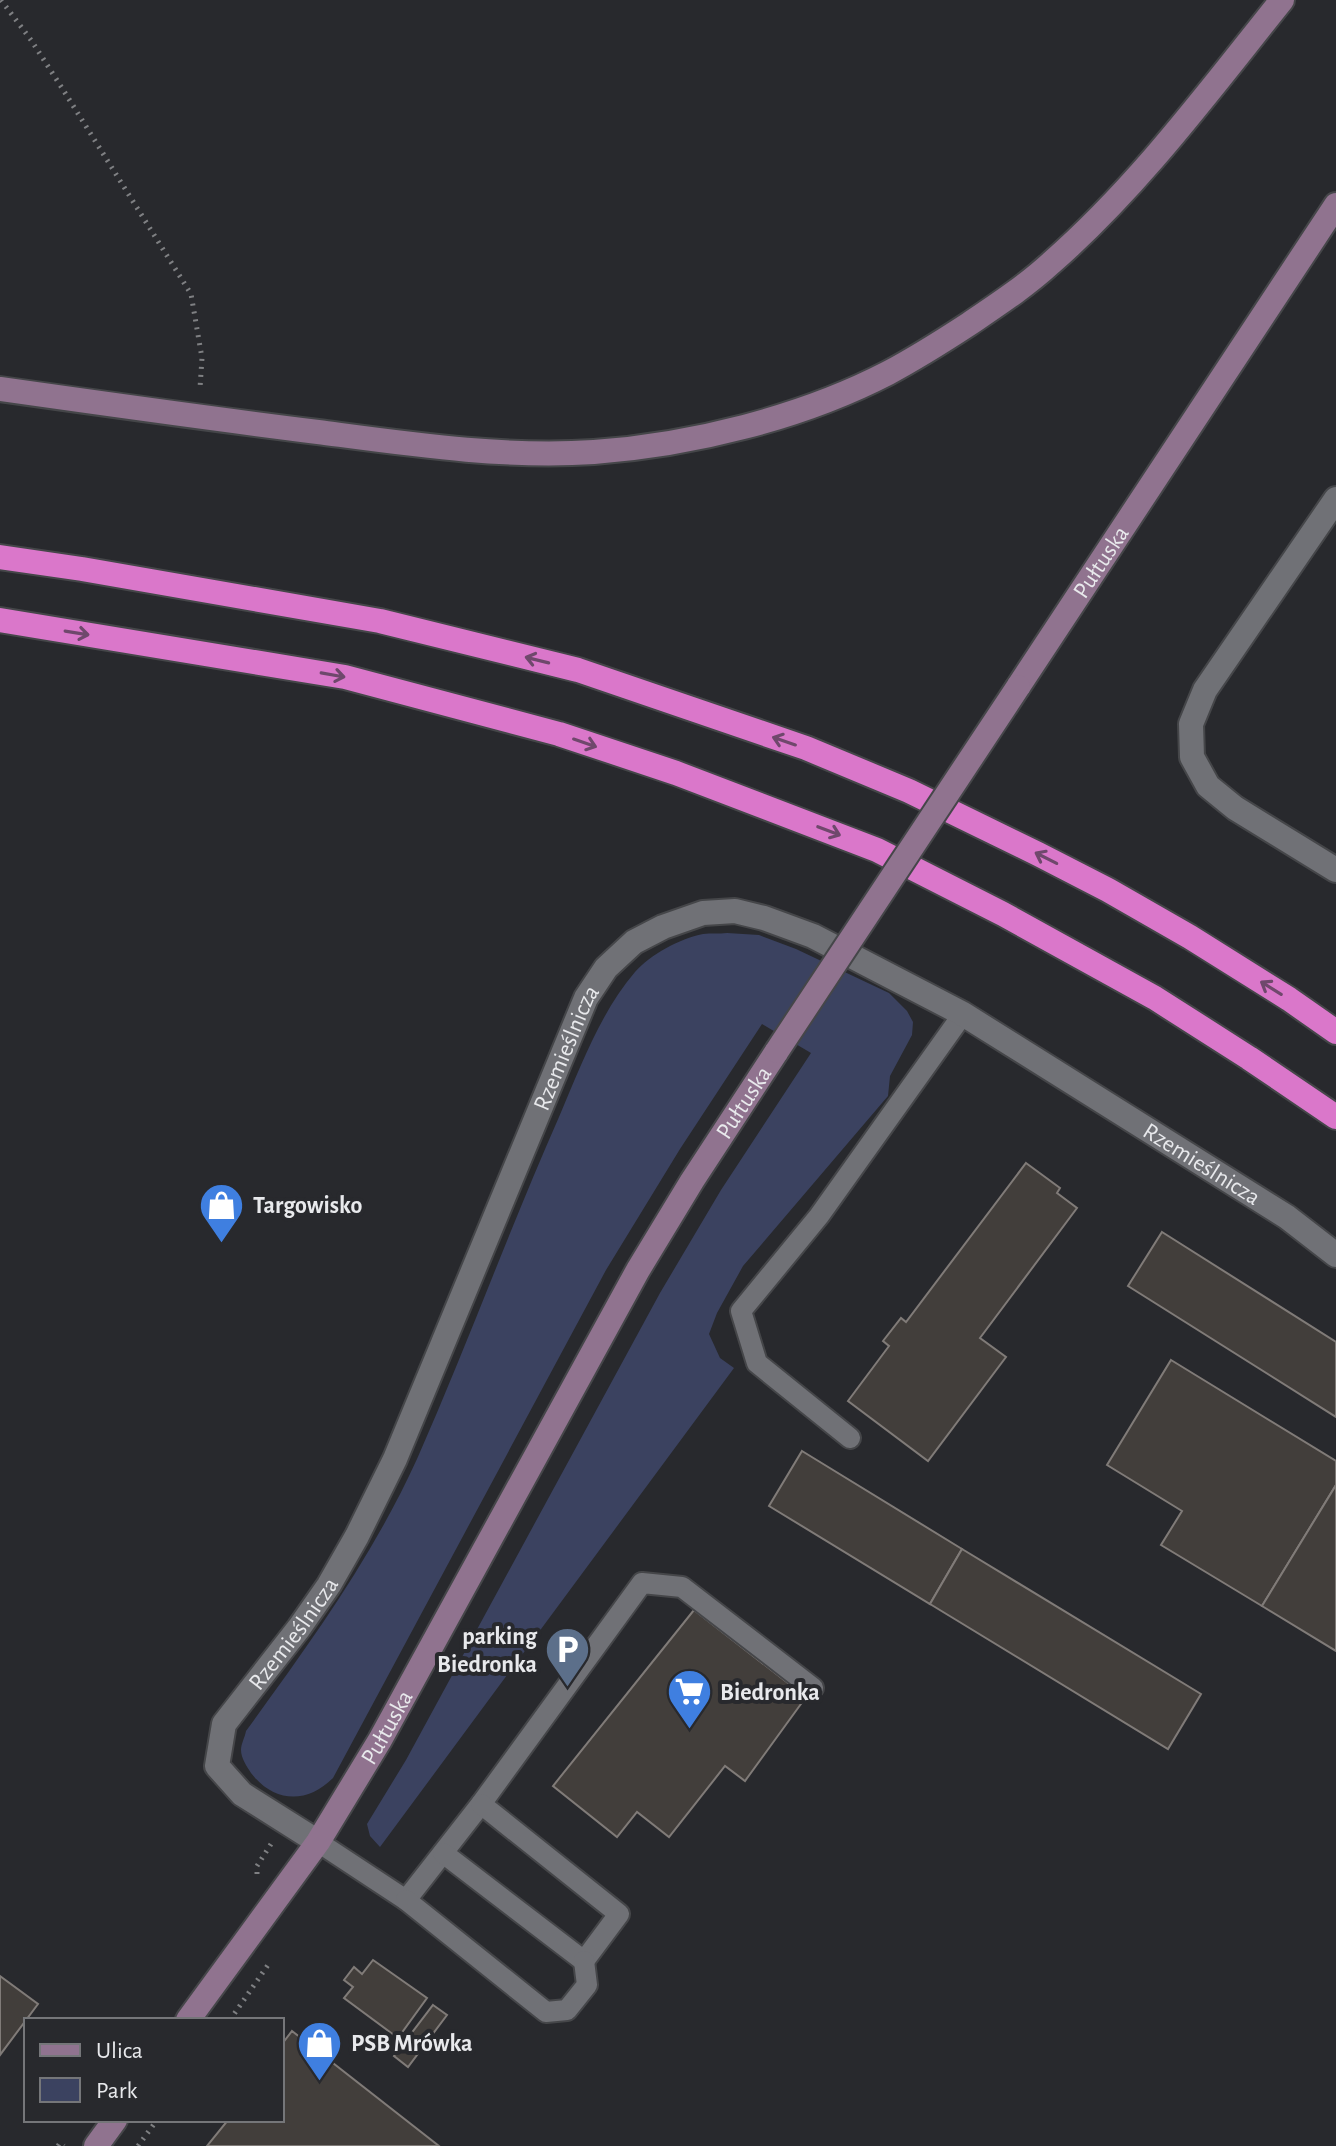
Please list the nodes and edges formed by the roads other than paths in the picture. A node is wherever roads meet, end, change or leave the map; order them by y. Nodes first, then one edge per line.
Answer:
1 (1282, 0) edge
2 (1336, 205) edge
3 (0, 389) edge
4 (1336, 499) edge
5 (0, 557) edge
6 (0, 620) edge
7 (1336, 870) edge
8 (963, 1014) junction
9 (1336, 1032) edge
10 (1336, 1117) edge
11 (1336, 1255) edge
12 (850, 1438) dead end
13 (813, 1688) dead end
14 (481, 1804) junction
15 (318, 1842) junction
16 (443, 1853) junction
17 (406, 1900) junction
18 (584, 1961) junction
19 (189, 2018) edge
20 (114, 2122) edge
21 (96, 2146) edge

1 - 3 main road
2 - 15 main road, Pułtuska, bridge
4 - 7 street
9 -> 5 highway
6 -> 10 highway
8 - 11 street, Rzemieślnicza
8 - 12 lane
8 - 15 street, Rzemieślnicza
13 - 14 lane
14 - 16 lane
14 - 18 lane
15 - 17 lane
15 - 19 main road, Pułtuska
16 - 17 lane
16 - 18 lane
17 - 18 lane
20 - 21 main road

